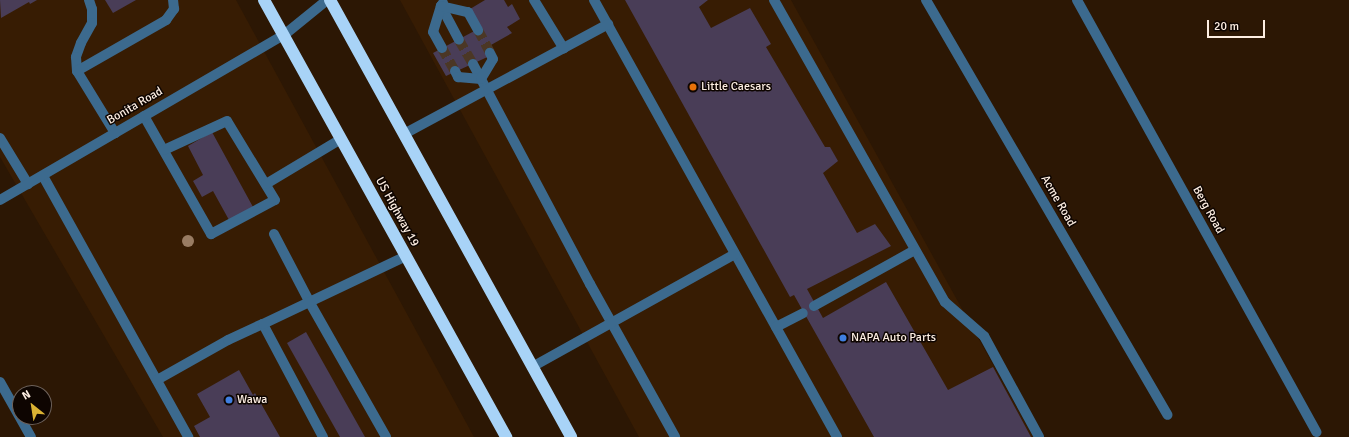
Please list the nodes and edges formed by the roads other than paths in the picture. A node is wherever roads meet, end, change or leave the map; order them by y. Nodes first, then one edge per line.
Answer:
1 (88, 0) edge
2 (173, 0) edge
3 (264, 0) edge
4 (327, 0) edge
5 (330, 0) edge
6 (534, 0) edge
7 (594, 0) edge
8 (774, 0) edge
9 (926, 0) edge
10 (1077, 0) edge
11 (443, 3) edge
12 (608, 24) junction
13 (478, 30) tunnel mouth
14 (284, 35) junction
15 (459, 40) tunnel mouth
16 (442, 48) tunnel mouth
17 (564, 49) junction
18 (490, 53) tunnel mouth
19 (472, 64) tunnel mouth
20 (77, 71) junction
21 (455, 72) tunnel mouth
22 (481, 78) junction
23 (486, 91) junction
24 (144, 116) junction
25 (115, 133) junction
26 (404, 134) junction
27 (0, 138) edge
28 (341, 139) junction
29 (164, 150) junction
30 (43, 176) junction
31 (28, 184) junction
32 (266, 184) junction
33 (0, 200) edge
34 (274, 234) dead end
35 (915, 250) junction
36 (735, 254) junction
37 (406, 256) junction
38 (310, 303) junction
39 (814, 306) dead end
40 (803, 313) dead end
41 (611, 323) junction
42 (263, 324) junction
43 (776, 327) junction
44 (532, 367) junction
45 (157, 380) junction
46 (0, 382) edge
47 (1168, 415) dead end
48 (1316, 432) dead end
49 (31, 437) edge
50 (188, 437) edge
51 (323, 437) edge
52 (386, 437) edge
53 (506, 437) edge
54 (571, 437) edge
55 (675, 437) edge
56 (837, 437) edge
57 (1039, 437) edge

1 - 20 street
2 - 20 street
3 - 14 highway, US Highway 19
4 - 14 street, Bonita Road
5 - 26 highway
6 - 17 street
7 - 12 street
8 - 35 street
9 - 47 street, Acme Road
10 - 48 street, Berg Road
11 - 13 street
11 - 15 street
11 - 16 street
12 - 17 street
12 - 36 street
14 - 24 street, Bonita Road
14 - 28 highway, US Highway 19
17 - 23 street
18 - 22 street
19 - 22 street
20 - 25 street
21 - 22 street
22 - 23 street
23 - 26 street
23 - 41 street
24 - 25 street, Bonita Road
24 - 29 street
25 - 30 street, Bonita Road
26 - 44 highway
27 - 31 street
28 - 32 street
28 - 37 highway, US Highway 19
29 - 32 street
29 - 32 street
30 - 31 street, Bonita Road
30 - 45 street
31 - 33 street, Bonita Road
34 - 38 street
35 - 39 street
35 - 57 street
36 - 41 street
36 - 43 street
37 - 38 street
37 - 53 highway, US Highway 19
38 - 42 street
38 - 52 street
40 - 43 street
41 - 44 street
41 - 55 street
42 - 45 street
42 - 51 street
43 - 56 street
44 - 54 highway
45 - 50 street
46 - 49 street

